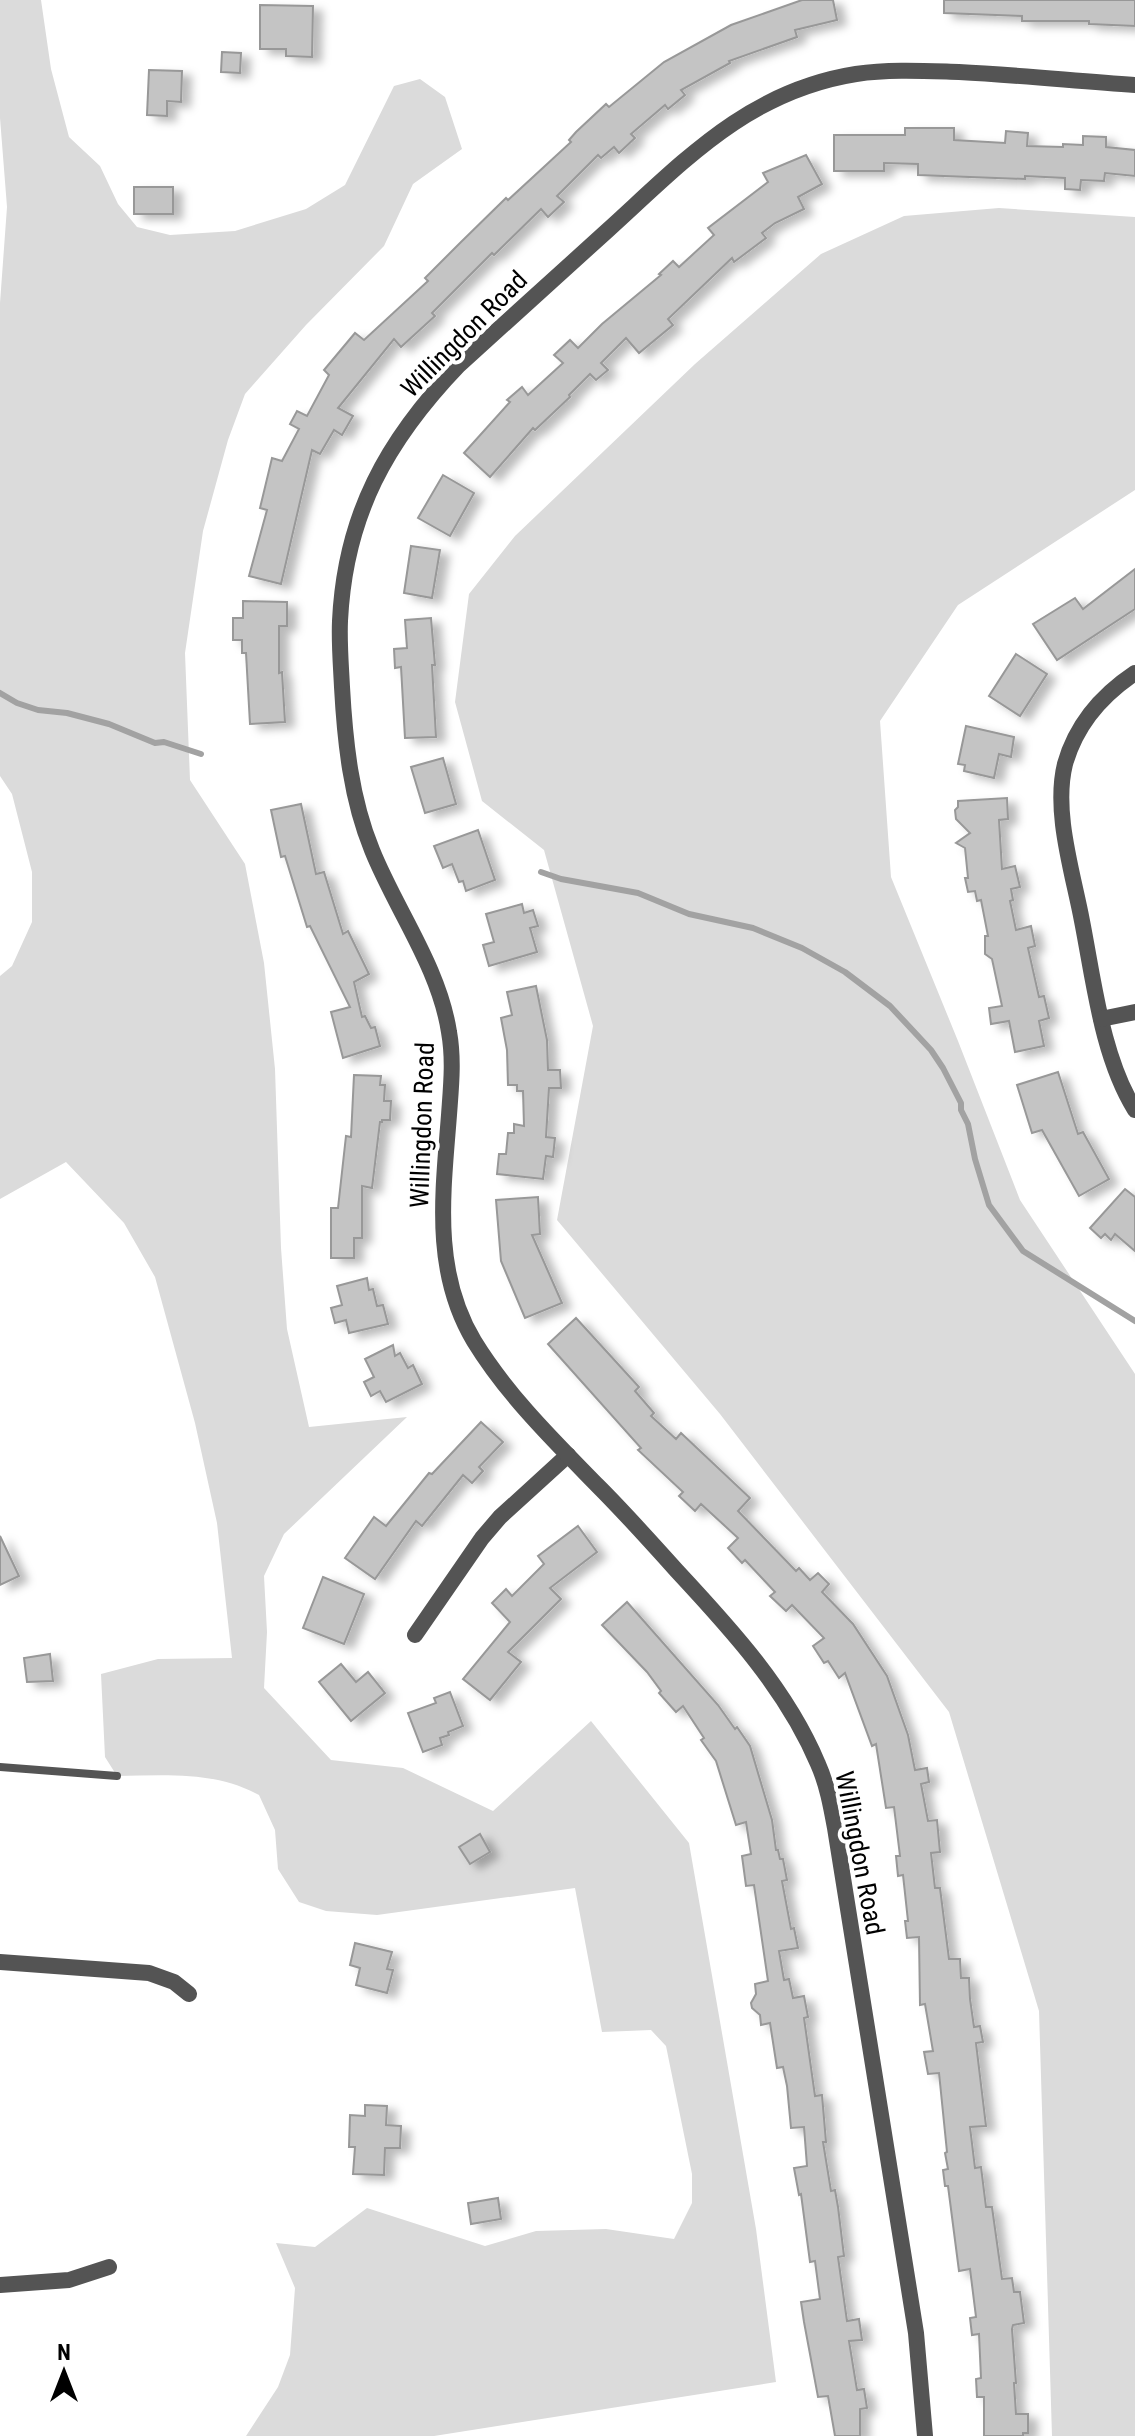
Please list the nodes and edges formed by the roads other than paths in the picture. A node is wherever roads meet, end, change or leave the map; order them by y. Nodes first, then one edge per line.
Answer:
1 (1135, 85) edge
2 (1135, 673) edge
3 (1135, 1012) edge
4 (1101, 1019) junction
5 (1135, 1110) edge
6 (568, 1455) junction
7 (415, 1635) dead end
8 (0, 1767) edge
9 (117, 1776) dead end
10 (0, 1962) edge
11 (189, 1994) dead end
12 (109, 2267) dead end
13 (0, 2285) edge
14 (925, 2436) edge

1 - 6 street, Willingdon Road
2 - 4 street
3 - 4 street
4 - 5 street
6 - 7 street
6 - 14 street, Willingdon Road
8 - 9 lane
10 - 11 street
12 - 13 street

